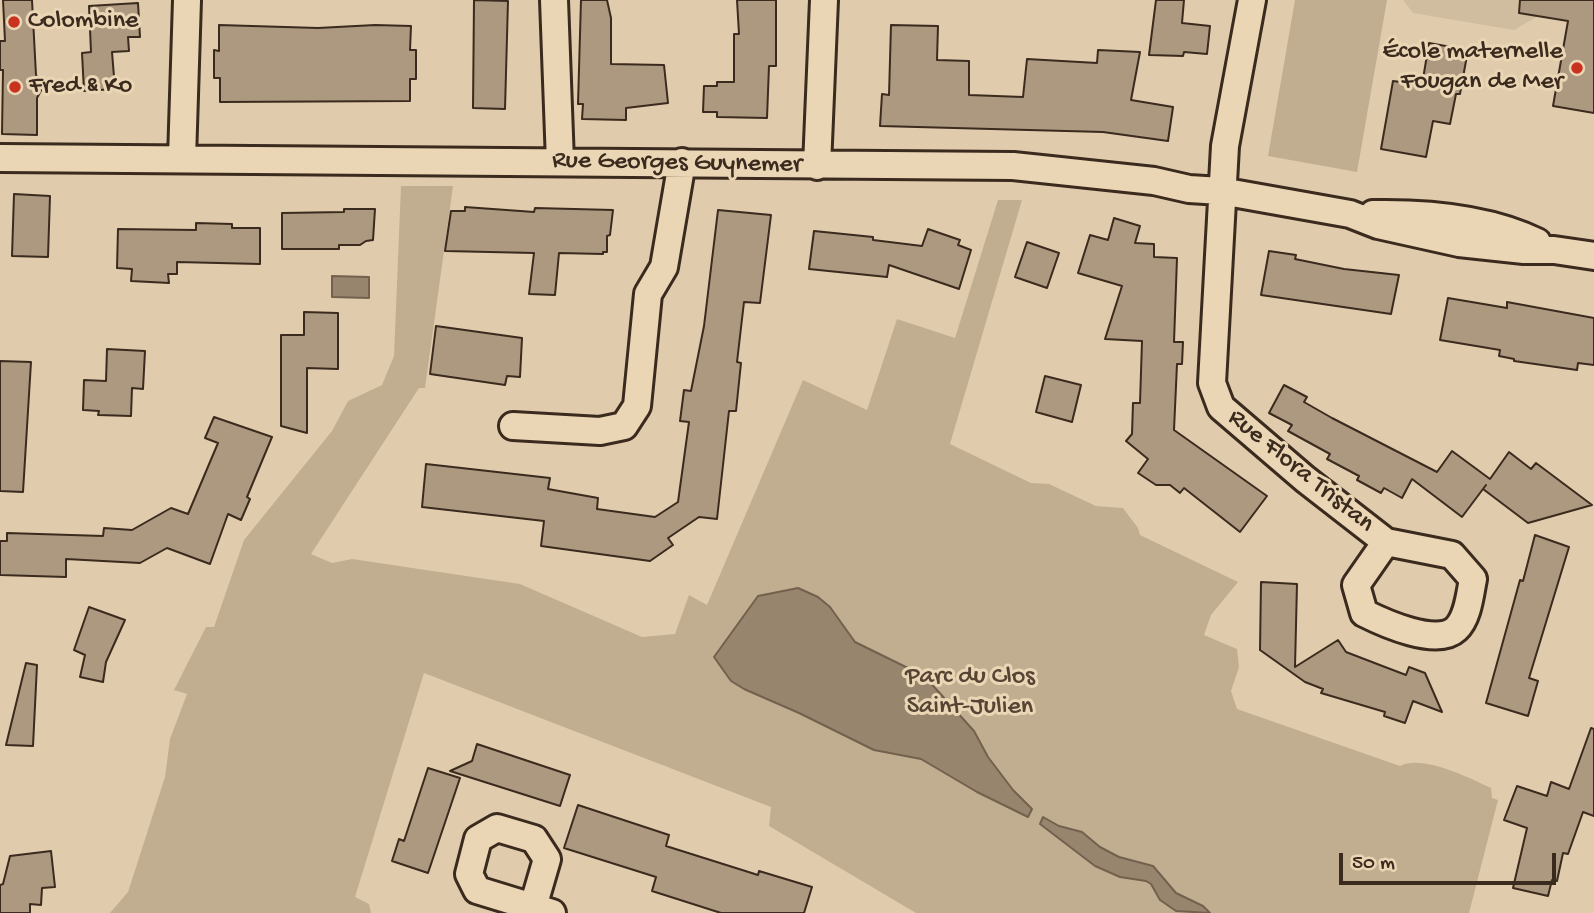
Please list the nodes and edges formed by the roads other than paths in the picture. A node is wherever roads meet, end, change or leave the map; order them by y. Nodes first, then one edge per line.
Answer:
1 (187, 0) edge
2 (554, 0) edge
3 (824, 0) edge
4 (1252, 0) edge
5 (0, 158) edge
6 (182, 159) junction
7 (560, 162) junction
8 (682, 162) junction
9 (817, 166) junction
10 (1221, 191) junction
11 (1594, 256) edge
12 (513, 426) dead end
13 (1386, 542) junction

1 - 6 street
2 - 7 street
3 - 9 street
4 - 10 street, Rue Flora Tristan
5 - 6 street, Rue Georges Guynemer
6 - 7 street, Rue Georges Guynemer
7 - 8 street, Rue Georges Guynemer
8 - 9 street, Rue Georges Guynemer
8 - 12 street
9 - 10 street, Rue Georges Guynemer
10 - 11 street, Rue Georges Guynemer
10 - 13 street, Rue Flora Tristan
13 - 13 street, Rue Flora Tristan

